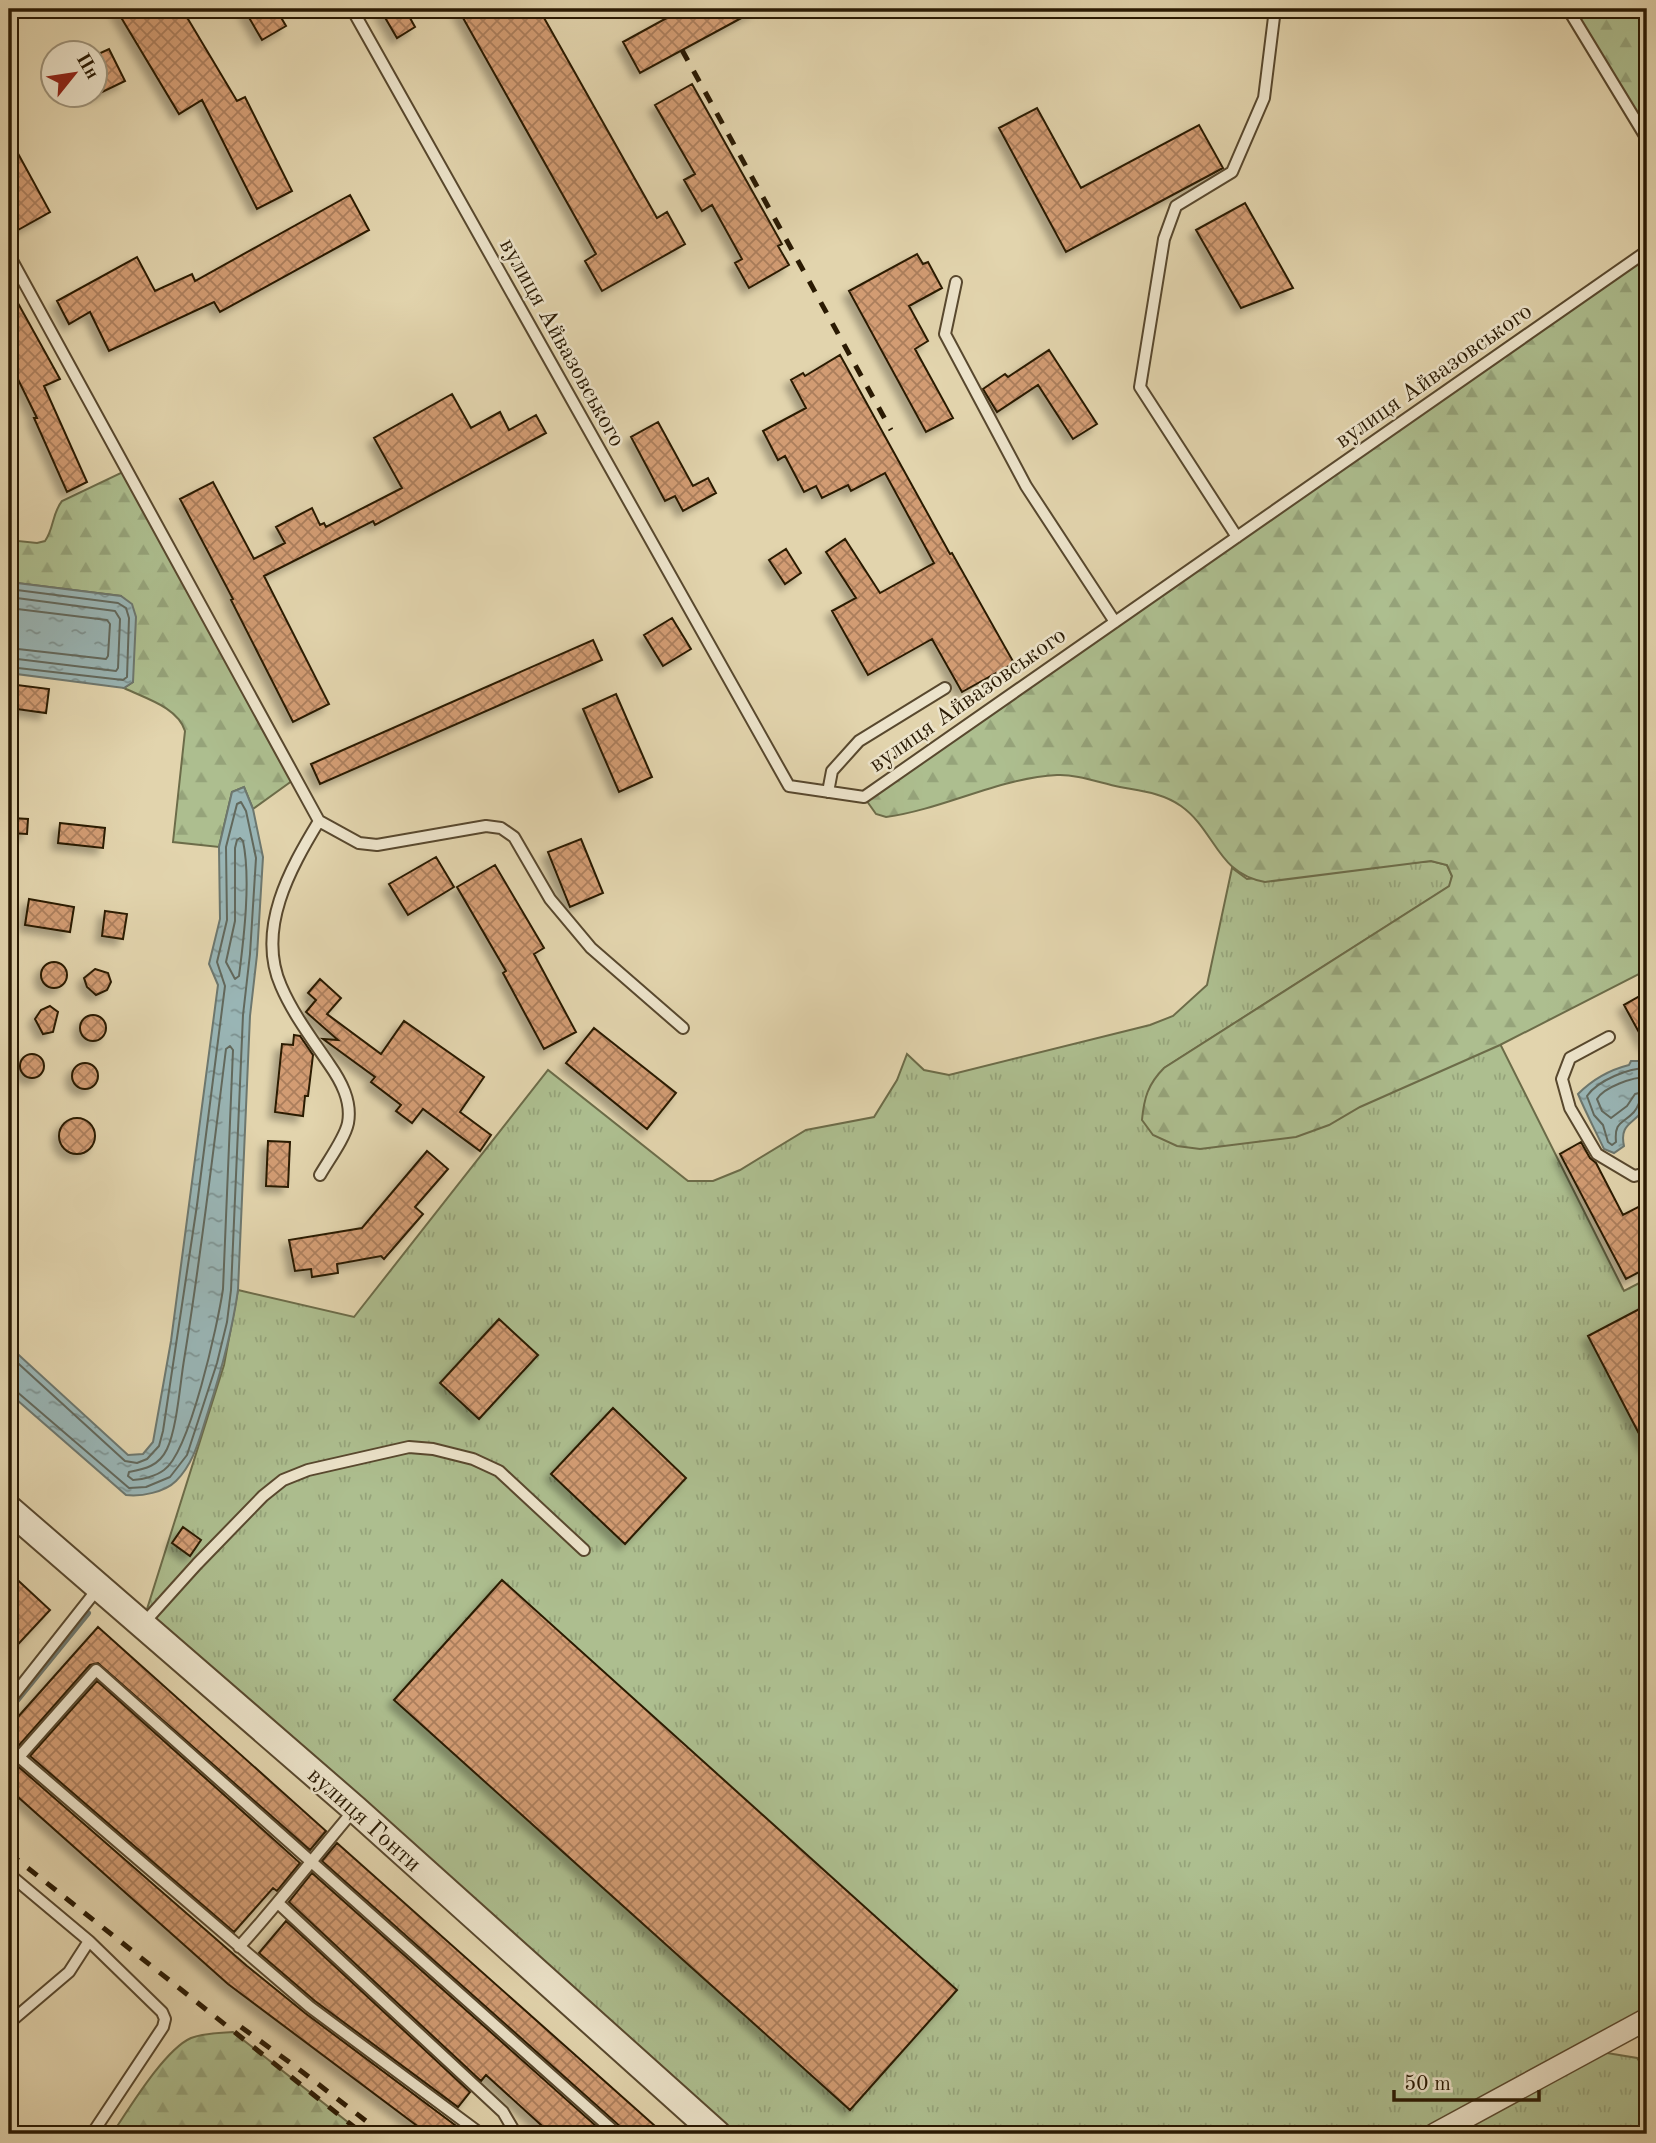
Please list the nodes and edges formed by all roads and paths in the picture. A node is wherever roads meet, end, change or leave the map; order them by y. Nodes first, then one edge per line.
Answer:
1 (352, 9) edge
2 (1275, 9) edge
3 (1568, 9) edge
4 (1647, 139) edge
5 (1647, 251) edge
6 (9, 255) edge
7 (956, 282) dead end
8 (1237, 537) junction
9 (1115, 622) junction
10 (945, 688) dead end
11 (828, 792) junction
12 (319, 821) junction
13 (683, 1028) dead end
14 (1609, 1037) dead end
15 (1647, 1173) edge
16 (320, 1175) dead end
17 (9, 1509) edge
18 (584, 1550) dead end
19 (99, 1587) junction
20 (142, 1625) junction
21 (9, 1701) edge
22 (355, 1809) junction
23 (310, 1860) junction
24 (9, 1874) edge
25 (278, 1903) junction
26 (89, 1941) junction
27 (239, 1947) junction
28 (1647, 2019) edge
29 (9, 2023) edge
30 (92, 2134) edge
31 (481, 2134) edge
32 (516, 2134) edge
33 (617, 2134) edge
34 (717, 2134) edge
35 (1435, 2134) edge

1 - 11 lane, вулиця Айвазовського
2 - 8 lane
3 - 4 lane
5 - 8 lane, вулиця Айвазовського
6 - 12 lane
7 - 9 lane
8 - 9 lane, вулиця Айвазовського
9 - 11 lane, вулиця Айвазовського
10 - 11 lane
12 - 13 lane
12 - 16 lane
14 - 15 lane
17 - 19 street, вулиця Гонти
18 - 20 lane
19 - 20 street, вулиця Гонти
19 - 21 lane
20 - 22 street, вулиця Гонти
22 - 23 lane
22 - 34 street, вулиця Гонти
23 - 25 lane
23 - 27 lane
23 - 33 lane
24 - 26 lane
25 - 27 lane
25 - 32 lane
26 - 29 lane
26 - 30 lane
27 - 31 lane
28 - 35 street

